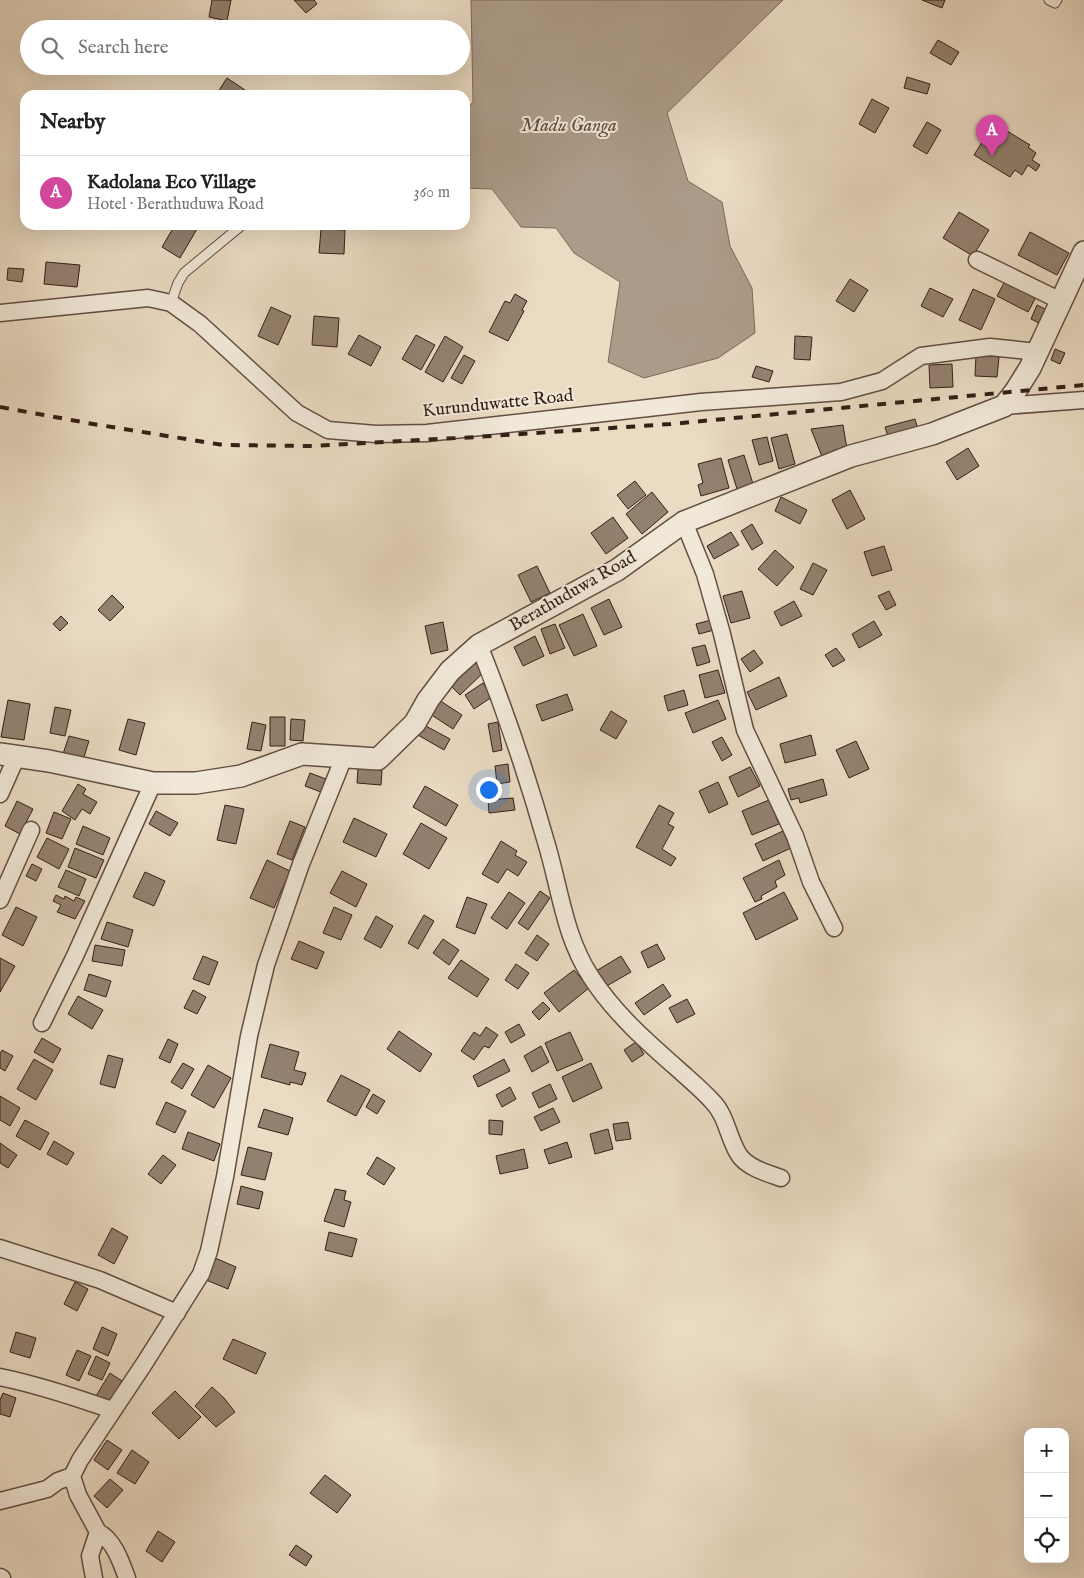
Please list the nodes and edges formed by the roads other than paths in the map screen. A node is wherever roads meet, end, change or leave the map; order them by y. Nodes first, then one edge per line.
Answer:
1 (1049, 0) edge
2 (1057, 0) edge
3 (236, 230) edge
4 (1084, 252) edge
5 (977, 260) dead end
6 (1061, 301) junction
7 (171, 302) junction
8 (0, 313) edge
9 (1038, 352) junction
10 (1084, 400) edge
11 (1004, 406) junction
12 (684, 522) junction
13 (479, 646) junction
14 (8, 755) edge
15 (344, 757) junction
16 (153, 783) junction
17 (0, 794) edge
18 (31, 830) dead end
19 (6, 868) edge
20 (0, 900) edge
21 (834, 928) dead end
22 (42, 1023) dead end
23 (781, 1178) dead end
24 (0, 1248) edge
25 (177, 1313) junction
26 (0, 1378) edge
27 (112, 1410) junction
28 (72, 1476) junction
29 (0, 1501) edge
30 (98, 1532) junction
31 (94, 1578) edge
32 (128, 1578) edge

1 - 2 lane
3 - 7 lane
4 - 6 street
5 - 6 street
6 - 9 street
7 - 8 street, Kurunduwatte Road
7 - 9 street, Kurunduwatte Road
9 - 11 street
10 - 11 street
11 - 12 street, Berathuduwa Road
12 - 13 street, Berathuduwa Road
12 - 21 street
13 - 15 street, Berathuduwa Road
13 - 23 street
14 - 16 street, Berathuduwa Road
14 - 17 street
15 - 16 street, Berathuduwa Road
15 - 25 street
16 - 22 street
18 - 19 street
19 - 20 street
24 - 25 street
25 - 27 street
26 - 27 street
27 - 28 street
28 - 29 street
28 - 30 street
30 - 31 street
30 - 32 street

